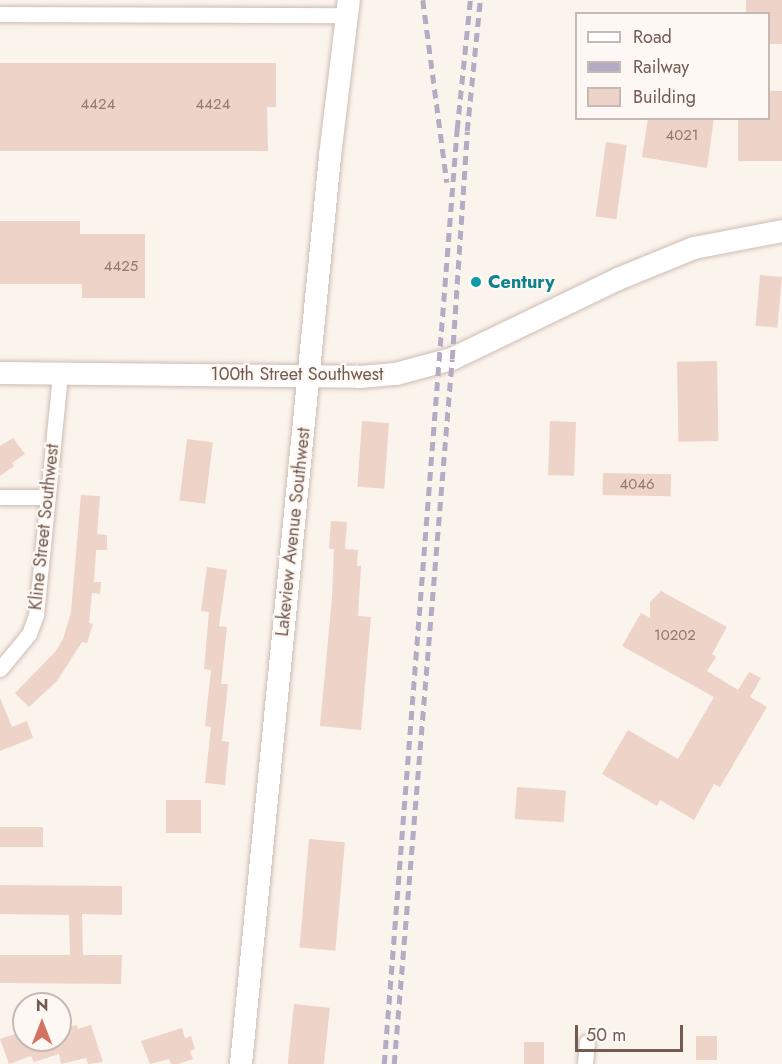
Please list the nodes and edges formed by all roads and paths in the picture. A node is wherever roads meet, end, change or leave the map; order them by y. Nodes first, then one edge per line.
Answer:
1 (347, 7) edge
2 (0, 14) edge
3 (782, 231) edge
4 (0, 373) edge
5 (60, 374) junction
6 (308, 376) junction
7 (0, 497) edge
8 (47, 497) junction
9 (0, 669) edge
10 (587, 1042) dead end
11 (241, 1064) edge
12 (585, 1064) edge

1 - 2 street
1 - 6 street, Lakeview Avenue Southwest
3 - 6 street, 100th Street Southwest
4 - 5 street, 100th Street Southwest
5 - 6 street, 100th Street Southwest
5 - 8 street, Kline Street Southwest
6 - 11 street, Lakeview Avenue Southwest
7 - 8 street
8 - 9 street, Kline Street Southwest
10 - 12 street

